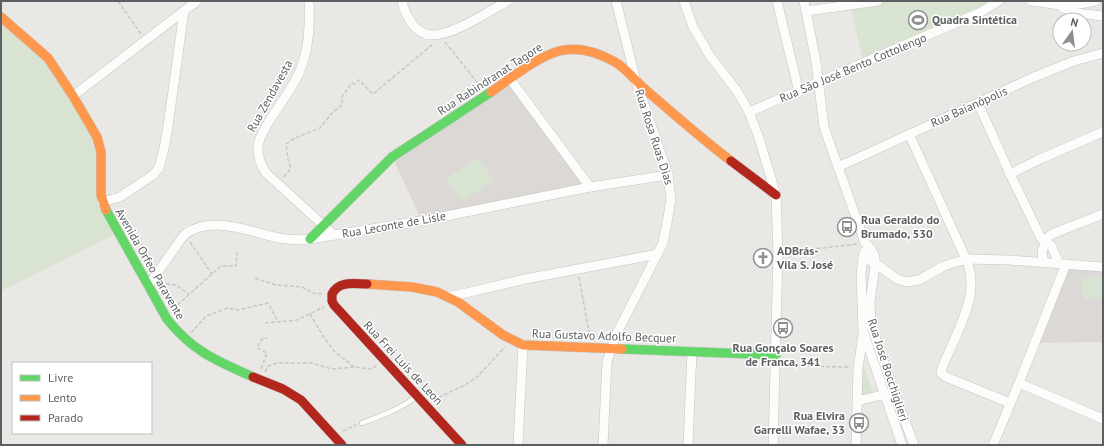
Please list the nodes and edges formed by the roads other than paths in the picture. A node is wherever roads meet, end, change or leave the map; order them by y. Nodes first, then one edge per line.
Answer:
1 (197, 1) edge
2 (309, 1) edge
3 (402, 1) edge
4 (508, 1) edge
5 (616, 1) edge
6 (684, 1) edge
7 (778, 1) edge
8 (804, 1) edge
9 (878, 1) edge
10 (999, 1) edge
11 (1031, 1) edge
12 (1096, 1) edge
13 (1059, 5) junction
14 (184, 10) junction
15 (806, 11) junction
16 (1103, 16) edge
17 (1, 17) edge
18 (1103, 53) edge
19 (510, 79) junction
20 (636, 81) junction
21 (819, 82) junction
22 (799, 92) junction
23 (73, 96) junction
24 (978, 103) junction
25 (749, 112) junction
26 (1103, 132) edge
27 (909, 134) junction
28 (838, 167) junction
29 (1010, 174) junction
30 (668, 175) junction
31 (590, 187) junction
32 (776, 196) junction
33 (102, 202) junction
34 (1103, 214) edge
35 (323, 225) junction
36 (334, 235) junction
37 (310, 239) junction
38 (1045, 241) junction
39 (865, 243) junction
40 (658, 254) junction
41 (863, 257) junction
42 (966, 259) junction
43 (1043, 262) junction
44 (875, 263) junction
45 (1062, 264) junction
46 (1103, 267) edge
47 (148, 286) junction
48 (449, 297) junction
49 (332, 298) joint
50 (871, 325) junction
51 (863, 331) junction
52 (523, 345) junction
53 (610, 349) junction
54 (692, 351) junction
55 (776, 354) junction
56 (1019, 383) junction
57 (894, 392) junction
58 (884, 395) junction
59 (417, 396) junction
60 (857, 401) junction
61 (1010, 403) junction
62 (1103, 419) edge
63 (362, 423) road end
64 (342, 445) edge
65 (462, 445) edge
66 (518, 445) edge
67 (604, 445) edge
68 (688, 445) edge
69 (773, 445) edge
70 (856, 445) edge
71 (902, 445) edge
72 (914, 445) edge
73 (993, 445) edge

1 - 14 street
2 - 35 street, Rua Zendavesta
3 - 4 street
5 - 20 street, Rua Rosa Ruas Dias
6 - 25 street
7 - 22 street
8 - 15 street
9 - 15 street
10 - 21 street, Rua São José Bento Cottolengo
11 - 13 street
12 - 13 street
13 - 16 street
14 - 23 street
14 - 33 street
15 - 21 street
17 - 23 street, Avenida Orfeo Paravente
18 - 24 street, Rua Baianópolis
19 - 20 street, Rua Rabindranat Tagore
19 - 31 street
19 - 35 street, Rua Rabindranat Tagore
20 - 30 street, Rua Rosa Ruas Dias
20 - 32 street, Rua Rabindranat Tagore
21 - 22 street, Rua São José Bento Cottolengo
21 - 28 street
22 - 25 street, Rua São José Bento Cottolengo
23 - 33 street, Avenida Orfeo Paravente
24 - 27 street, Rua Baianópolis
24 - 29 street
25 - 32 street
26 - 29 street
27 - 28 street, Rua Baianópolis
27 - 42 street
28 - 39 street
29 - 38 street
30 - 31 street, Rua Leconte de Lisle
30 - 40 street, Rua Rosa Ruas Dias
31 - 36 street, Rua Leconte de Lisle
32 - 55 street
33 - 47 street, Avenida Orfeo Paravente
34 - 38 street
35 - 36 street, Rua Zendavesta
35 - 37 street
36 - 37 street, Rua Leconte de Lisle
37 - 47 street, Rua Leconte de Lisle
38 - 43 street
38 - 45 street
39 - 41 street, Rua José Bocchiglieri
39 - 44 street
40 - 48 street
40 - 53 street, Rua Rosa Ruas Dias
41 - 44 street
41 - 51 street, Rua José Bocchiglieri
42 - 43 street
42 - 44 street
42 - 61 street
43 - 45 street
44 - 50 street, Rua José Bocchiglieri
45 - 46 street
45 - 56 street
47 - 64 street, Avenida Orfeo Paravente
48 - 49 street, Rua Gustavo Adolfo Becquer
48 - 52 street, Rua Gustavo Adolfo Becquer
49 - 59 street, Rua Frei Luis de Leon
50 - 51 street
50 - 57 street, Rua José Bocchiglieri
51 - 58 street, Rua José Bocchiglieri
51 - 60 street
52 - 53 street, Rua Gustavo Adolfo Becquer
52 - 66 street
53 - 54 street, Rua Gustavo Adolfo Becquer
53 - 67 street, Rua Rosa Ruas Dias
54 - 55 street, Rua Gustavo Adolfo Becquer
54 - 68 street
55 - 69 street
56 - 61 street
56 - 62 street
57 - 58 street
57 - 72 street, Rua José Bocchiglieri
58 - 60 street
58 - 71 street, Rua José Bocchiglieri
59 - 63 lane
59 - 65 street, Rua Frei Luis de Leon
60 - 70 street
61 - 73 street

